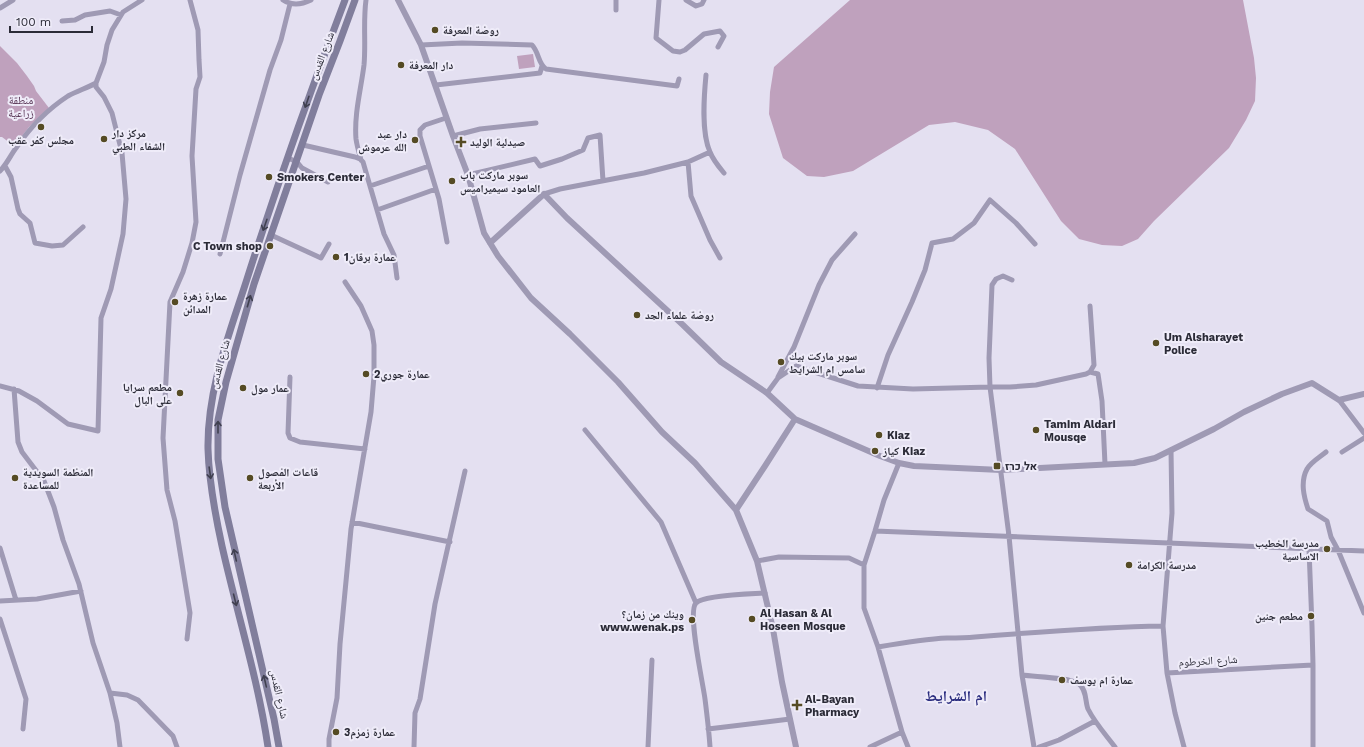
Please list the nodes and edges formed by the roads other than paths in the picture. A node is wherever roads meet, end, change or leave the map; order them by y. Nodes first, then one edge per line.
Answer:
1 (13, 0) edge
2 (142, 0) edge
3 (190, 0) edge
4 (283, 0) edge
5 (310, 0) edge
6 (345, 0) edge
7 (355, 0) edge
8 (366, 0) edge
9 (398, 0) edge
10 (616, 0) edge
11 (659, 0) edge
12 (686, 0) edge
13 (704, 0) edge
14 (290, 4) junction
15 (0, 8) edge
16 (616, 10) dead end
17 (121, 15) junction
18 (62, 21) dead end
19 (422, 45) junction
20 (718, 47) dead end
21 (542, 66) junction
22 (706, 75) dead end
23 (678, 80) dead end
24 (96, 84) junction
25 (436, 85) junction
26 (446, 118) junction
27 (536, 123) dead end
28 (453, 136) junction
29 (303, 145) junction
30 (710, 152) junction
31 (288, 158) junction
32 (361, 160) junction
33 (297, 162) junction
34 (688, 162) junction
35 (5, 166) junction
36 (429, 166) junction
37 (0, 171) edge
38 (724, 173) dead end
39 (468, 175) junction
40 (603, 181) junction
41 (328, 182) dead end
42 (370, 186) junction
43 (436, 189) junction
44 (544, 194) junction
45 (377, 210) junction
46 (83, 227) dead end
47 (855, 234) dead end
48 (271, 235) junction
49 (447, 242) dead end
50 (490, 242) junction
51 (329, 244) dead end
52 (1035, 244) dead end
53 (220, 254) dead end
54 (720, 258) dead end
55 (397, 278) dead end
56 (1012, 280) dead end
57 (345, 282) dead end
58 (1090, 306) dead end
59 (1090, 372) junction
60 (290, 377) dead end
61 (778, 378) junction
62 (0, 386) edge
63 (990, 387) junction
64 (877, 388) junction
65 (14, 389) junction
66 (767, 393) junction
67 (1364, 394) edge
68 (1339, 400) junction
69 (795, 419) junction
70 (585, 430) dead end
71 (1364, 433) edge
72 (1364, 438) edge
73 (365, 449) junction
74 (1171, 450) junction
75 (1326, 452) dead end
76 (1342, 452) dead end
77 (899, 463) junction
78 (1105, 464) junction
79 (1001, 470) junction
80 (465, 471) dead end
81 (736, 510) junction
82 (352, 522) junction
83 (875, 531) junction
84 (1010, 536) junction
85 (450, 542) junction
86 (1170, 544) junction
87 (0, 548) edge
88 (1309, 549) junction
89 (1338, 550) junction
90 (1364, 551) edge
91 (757, 561) junction
92 (864, 565) junction
93 (81, 592) junction
94 (765, 593) junction
95 (16, 600) junction
96 (0, 601) edge
97 (696, 603) junction
98 (1364, 613) edge
99 (0, 619) edge
100 (1163, 626) junction
101 (1018, 633) junction
102 (187, 639) dead end
103 (878, 647) junction
104 (652, 660) dead end
105 (1312, 664) junction
106 (1167, 673) junction
107 (1022, 675) junction
108 (110, 693) junction
109 (264, 718) junction
110 (274, 719) junction
111 (790, 719) junction
112 (1095, 720) junction
113 (23, 729) dead end
114 (708, 729) junction
115 (902, 732) junction
116 (120, 747) edge
117 (178, 747) edge
118 (268, 747) edge
119 (279, 747) edge
120 (329, 747) edge
121 (414, 747) edge
122 (648, 747) edge
123 (710, 747) edge
124 (796, 747) edge
125 (870, 747) edge
126 (908, 747) edge
127 (1034, 747) edge
128 (1039, 747) edge
129 (1115, 747) edge
130 (1184, 747) edge
131 (1314, 747) edge

1 - 15 street
2 - 17 street
3 - 102 street
4 - 14 street
5 - 14 street
6 -> 31 main road, شارع القدس
7 - 29 main road, شارع القدس
8 - 32 street
9 - 19 street
10 - 16 street
11 - 20 street
12 - 13 street
14 - 53 street
17 - 18 street
17 - 24 street
19 - 21 street
19 - 25 street
21 - 23 street
21 - 25 street
22 - 30 street
24 - 35 street
24 - 65 street
25 - 26 street
26 - 28 street
26 - 36 street
27 - 28 street
28 - 39 street
29 - 32 street
29 - 33 main road, شارع القدس
30 - 34 street
30 - 38 street
31 - 33 street
31 -> 109 main road, شارع القدس
32 - 42 street
33 - 41 street
33 - 48 main road, شارع القدس
34 - 40 street
34 - 54 street
35 - 37 street
35 - 46 street
36 - 42 street
36 - 43 street
39 - 40 street
39 - 50 street
40 - 44 street
42 - 45 street
43 - 45 street
43 - 49 street
44 - 50 street
44 - 66 street
45 - 55 street
47 - 61 street
48 - 51 street
110 -> 48 main road, شارع القدس
50 - 81 street
52 - 64 street
56 - 63 street
57 - 73 street
58 - 59 street
59 - 63 street
59 - 78 street
60 - 73 street
61 - 64 street
61 - 66 street
62 - 65 street
63 - 64 street
63 - 79 street
65 - 93 street
66 - 69 street
67 - 68 street
68 - 71 street
68 - 74 street
69 - 77 street
69 - 81 street
70 - 97 street
72 - 76 street
73 - 82 street
74 - 78 street
74 - 86 street, شارع الخرطوم
75 - 89 street
77 - 79 street
77 - 83 street
78 - 79 street
79 - 84 street
80 - 85 street
81 - 91 street
82 - 85 street
82 - 120 street
83 - 84 street
83 - 92 street
84 - 86 street
84 - 101 street
85 - 121 street
86 - 88 street
86 - 100 street, شارع الخرطوم
87 - 95 street
88 - 89 street
88 - 105 street
89 - 90 street
89 - 98 street
91 - 92 street
91 - 94 street
92 - 103 street
93 - 95 street
93 - 108 street
94 - 97 street
94 - 111 street
95 - 96 street
97 - 114 street
99 - 113 street
100 - 101 street
100 - 106 street, شارع الخرطوم
101 - 103 street
101 - 107 street
103 - 115 street
104 - 122 street
105 - 106 street, شارع الخرطوم
105 - 131 street
106 - 130 street
107 - 112 street
107 - 127 street
108 - 116 street
108 - 117 street
109 - 110 main road
109 - 118 main road, شارع القدس
110 - 119 main road, شارع القدس
111 - 114 street
111 - 124 street
112 - 128 street
112 - 129 street
114 - 123 street
115 - 125 street
115 - 126 street

